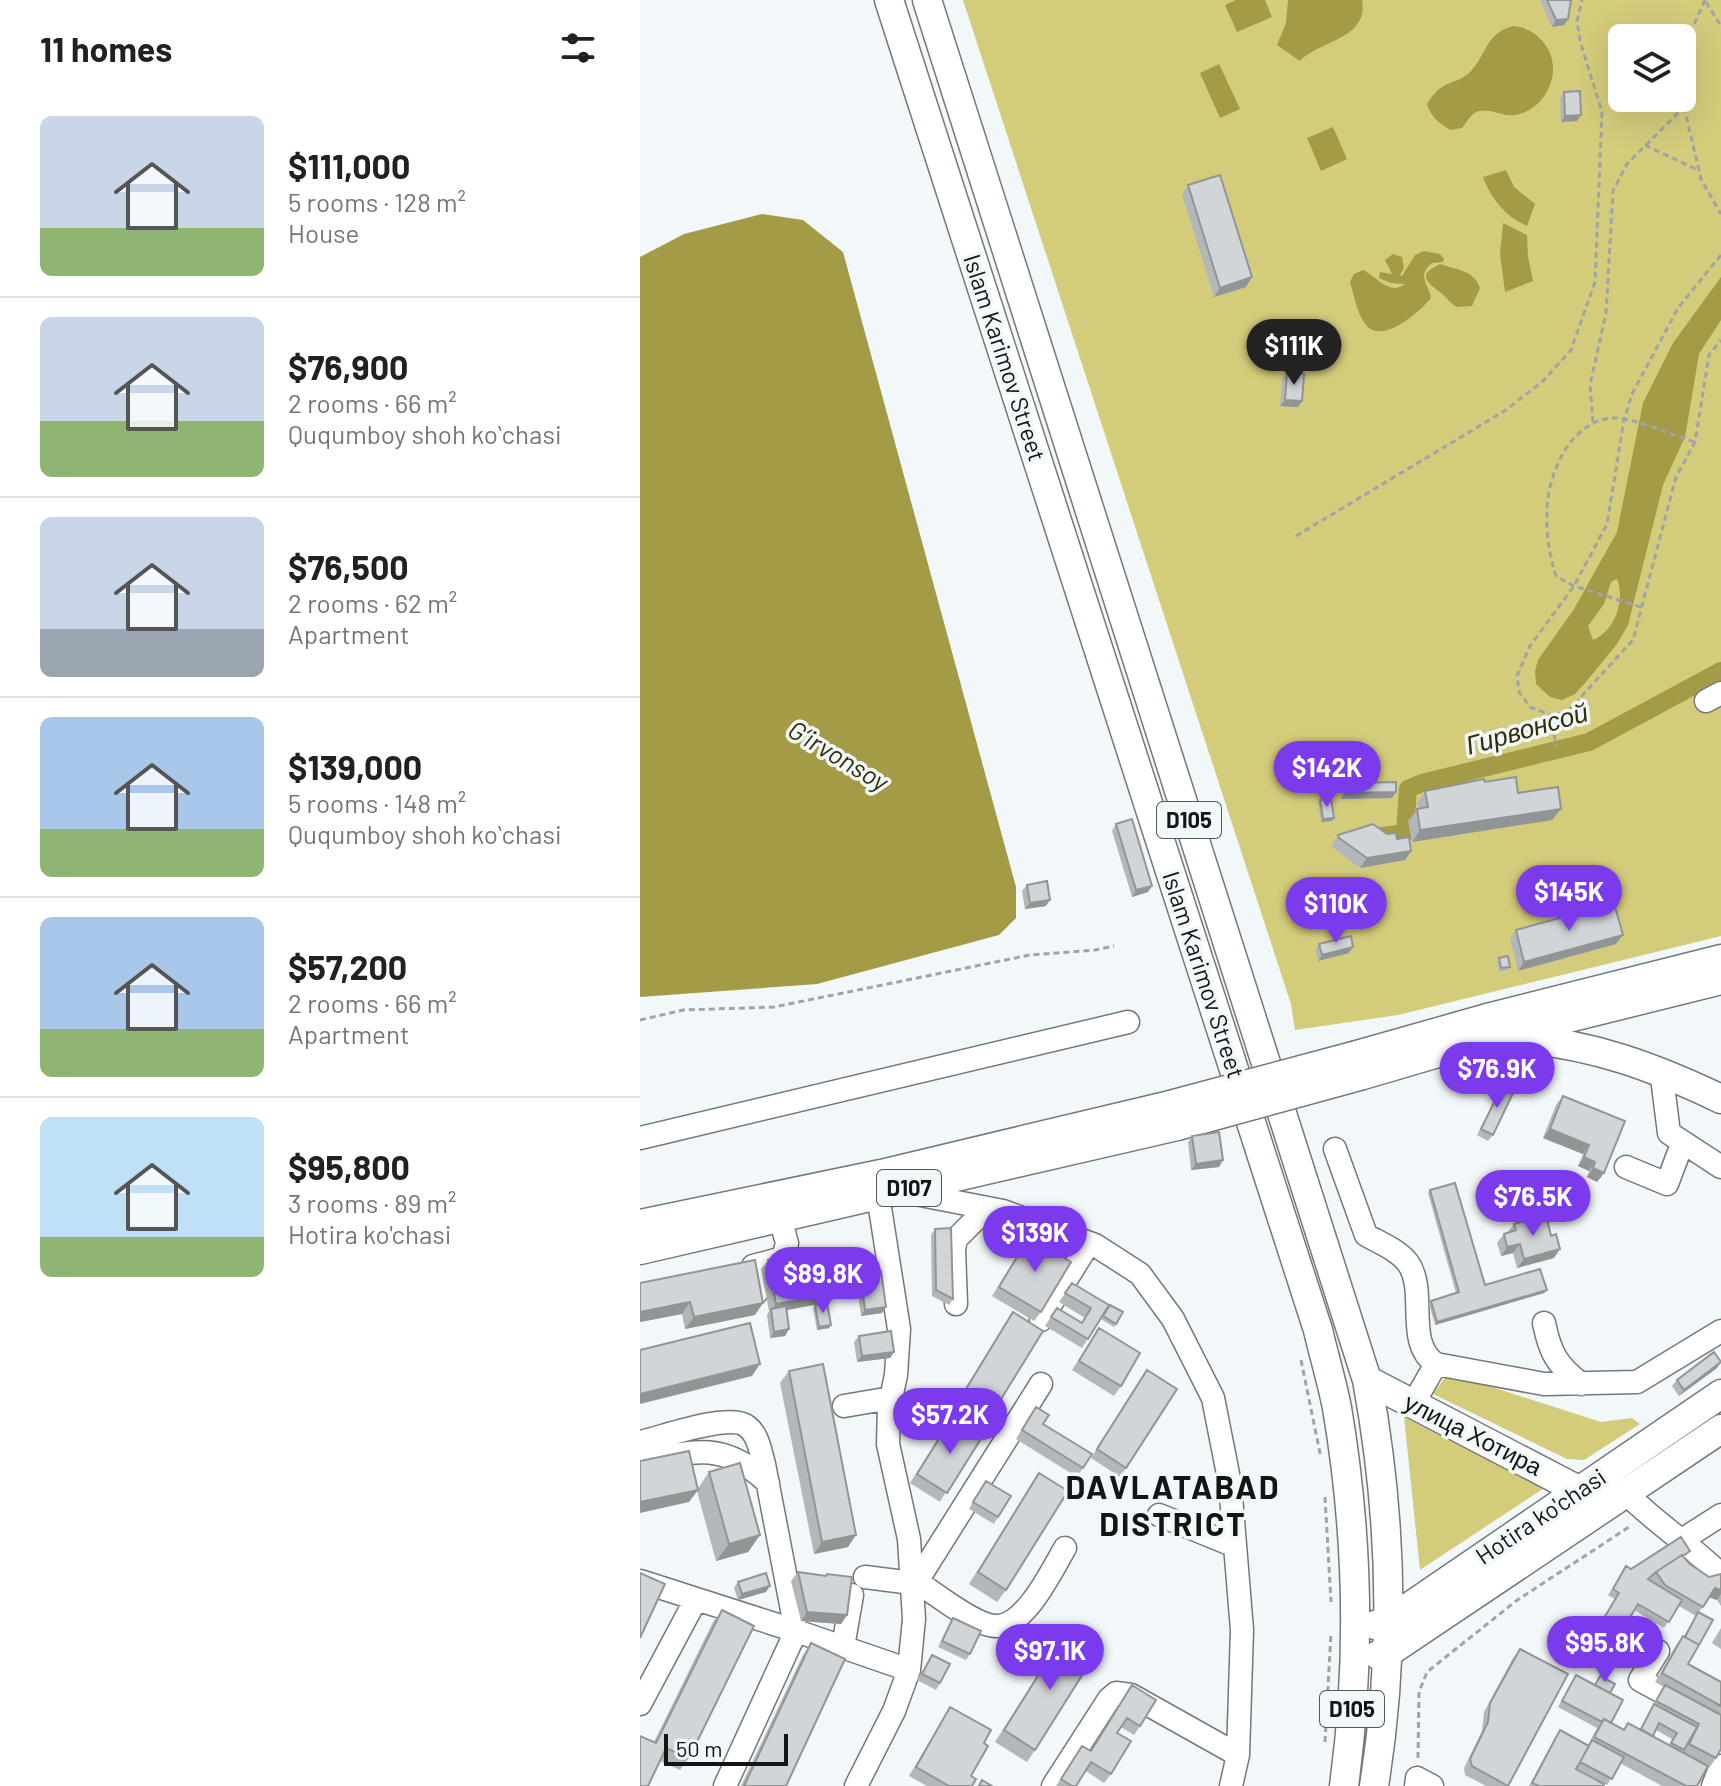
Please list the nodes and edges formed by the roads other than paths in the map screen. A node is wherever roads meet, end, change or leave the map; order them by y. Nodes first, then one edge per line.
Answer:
1 (889, 0) edge
2 (927, 0) edge
3 (1721, 959) edge
4 (1721, 980) edge
5 (1128, 1022) dead end
6 (1496, 1036) junction
7 (1360, 1065) junction
8 (1661, 1070) junction
9 (1721, 1099) edge
10 (1174, 1116) junction
11 (640, 1138) edge
12 (1682, 1144) junction
13 (1335, 1149) dead end
14 (1626, 1167) dead end
15 (1721, 1167) edge
16 (888, 1193) junction
17 (987, 1208) junction
18 (780, 1218) junction
19 (640, 1224) edge
20 (1089, 1243) junction
21 (640, 1250) edge
22 (956, 1304) edge
23 (759, 1306) edge
24 (1041, 1320) edge
25 (1544, 1323) dead end
26 (1721, 1331) edge
27 (1697, 1346) junction
28 (1721, 1360) edge
29 (1436, 1364) junction
30 (1367, 1380) junction
31 (1041, 1384) dead end
32 (1581, 1384) junction
33 (1721, 1394) edge
34 (891, 1398) junction
35 (1413, 1404) junction
36 (844, 1406) dead end
37 (1721, 1429) edge
38 (640, 1442) edge
39 (640, 1463) edge
40 (768, 1483) junction
41 (1580, 1491) junction
42 (1626, 1493) junction
43 (1159, 1515) dead end
44 (1721, 1515) edge
45 (1682, 1540) junction
46 (1235, 1546) junction
47 (1065, 1548) dead end
48 (1721, 1575) edge
49 (640, 1581) edge
50 (913, 1584) junction
51 (695, 1601) junction
52 (1390, 1620) junction
53 (796, 1631) junction
54 (1343, 1632) junction
55 (843, 1647) junction
56 (1658, 1651) dead end
57 (1389, 1652) junction
58 (1355, 1662) junction
59 (909, 1670) junction
60 (640, 1704) edge
61 (1721, 1724) edge
62 (1238, 1755) junction
63 (1721, 1766) edge
64 (725, 1786) edge
65 (856, 1786) edge
66 (1053, 1786) edge
67 (1231, 1786) edge
68 (1344, 1786) edge
69 (1374, 1786) edge
70 (1713, 1786) edge

1 - 54 main road, Islam Karimov Street / D105
2 - 30 main road, Islam Karimov Street / D105
3 - 7 main road, D107
4 - 6 main road, D107
5 - 11 street
6 - 7 main road, D107
6 - 8 main road
7 - 10 main road, D107, bridge
8 - 9 main road
8 - 12 street
10 - 16 main road, D107
10 - 19 main road, D107
12 - 14 street
12 - 15 street
13 - 29 street
16 - 17 street
16 - 18 main road, D107
16 - 34 street
17 - 20 street
17 - 22 street
18 - 21 main road, D107
18 - 23 street
20 - 24 street
20 - 46 street
25 - 32 street
26 - 27 street
27 - 28 street
27 - 32 street
29 - 32 street
29 - 35 street
30 - 35 main road, улица Хотира
30 - 52 main road, Islam Karimov Street / D105
31 - 50 street
33 - 41 main road, Hotira ko'chasi
34 - 36 street
34 - 50 street
35 - 41 main road, улица Хотира
37 - 42 main road, Hotira ko'chasi
38 - 40 street
39 - 40 street
40 - 53 street
41 - 52 main road, Hotira ko'chasi
42 - 45 street
42 - 57 main road, Hotira ko'chasi
43 - 46 street
44 - 45 street
45 - 48 street
46 - 62 street
47 - 50 street
49 - 51 street
50 - 55 street
50 - 59 street
51 - 53 street
51 - 60 street
52 - 54 main road, Hotira ko'chasi
52 - 57 main road, Islam Karimov Street / D105
53 - 55 street
53 - 64 street
54 - 58 main road, Islam Karimov Street / D105
55 - 59 street
56 - 61 street
57 - 58 main road, Hotira ko'chasi
57 - 69 main road, Islam Karimov Street / D105
58 - 68 main road, Islam Karimov Street / D105
59 - 65 street
62 - 66 street
62 - 67 street
63 - 70 street

